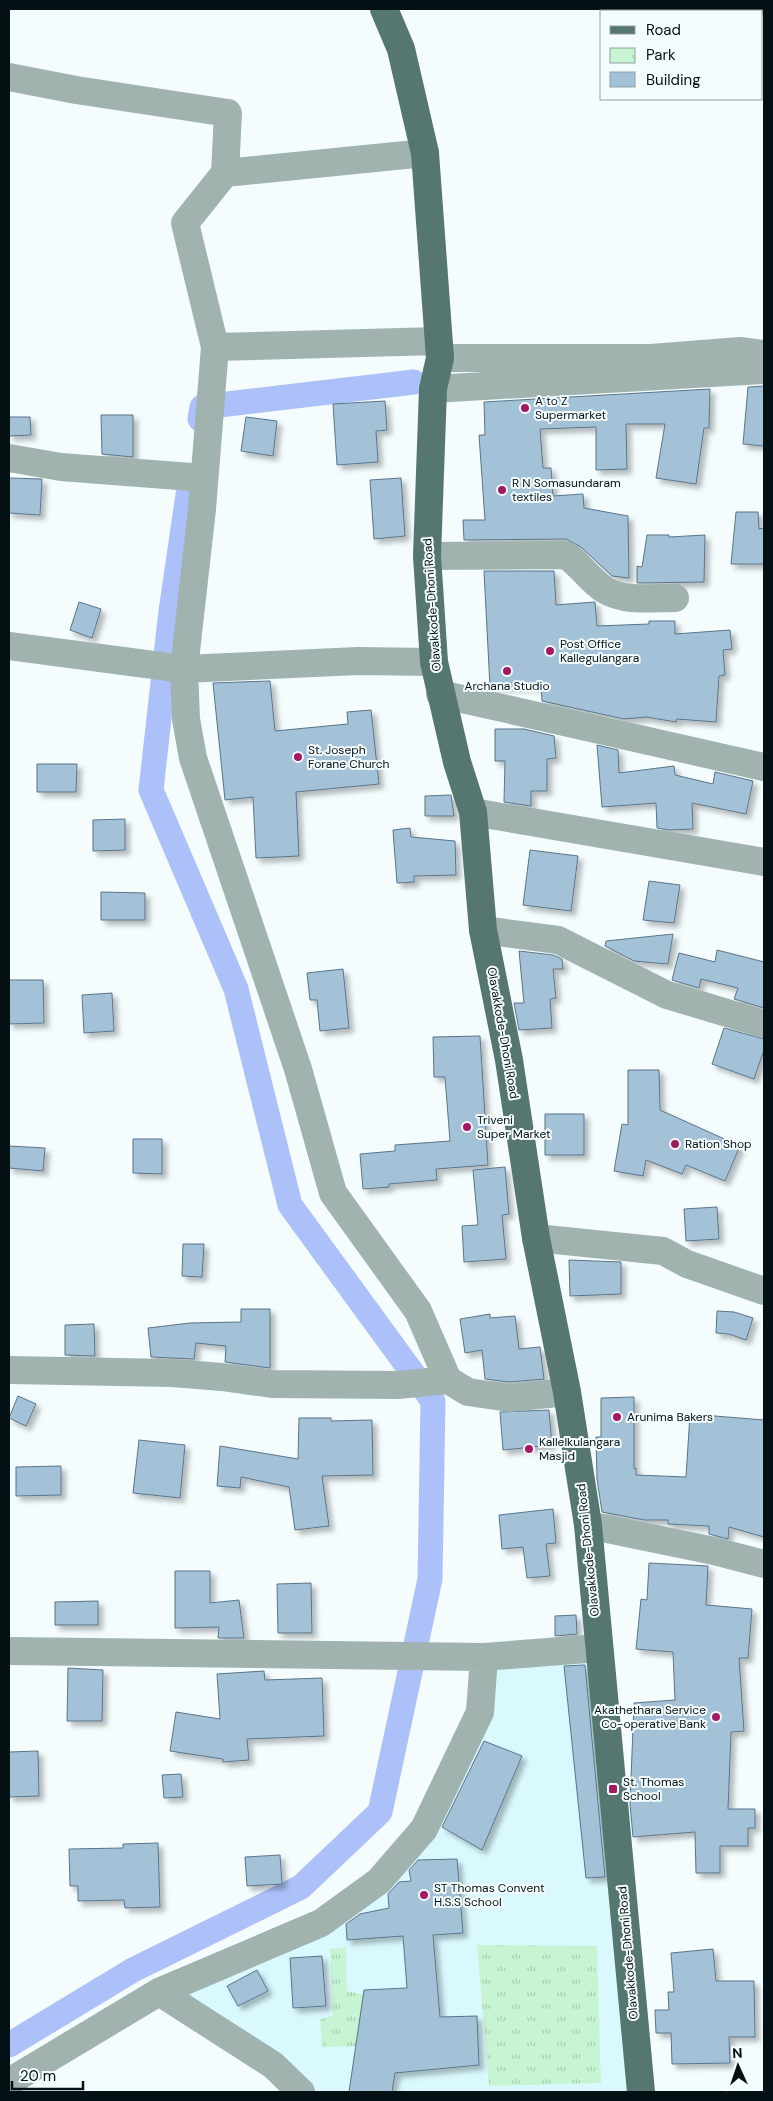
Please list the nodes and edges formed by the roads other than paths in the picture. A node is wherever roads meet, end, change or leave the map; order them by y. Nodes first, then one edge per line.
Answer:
1 (388, 10) edge
2 (9, 77) edge
3 (425, 153) junction
4 (225, 173) junction
5 (439, 349) junction
6 (214, 350) junction
7 (764, 354) edge
8 (764, 370) edge
9 (433, 389) junction
10 (9, 458) edge
11 (205, 468) junction
12 (427, 556) junction
13 (675, 598) dead end
14 (9, 646) edge
15 (434, 662) junction
16 (184, 669) junction
17 (440, 694) junction
18 (764, 767) edge
19 (473, 812) junction
20 (764, 862) edge
21 (483, 930) junction
22 (764, 1024) edge
23 (536, 1238) junction
24 (764, 1291) edge
25 (9, 1370) edge
26 (448, 1380) junction
27 (567, 1392) junction
28 (588, 1525) junction
29 (764, 1564) edge
30 (599, 1648) junction
31 (9, 1651) edge
32 (484, 1657) junction
33 (159, 1992) junction
34 (20, 2082) edge
35 (301, 2092) edge
36 (641, 2092) edge

1 - 3 main road, Olavakkode-Dhoni Road
2 - 4 street
3 - 4 street
3 - 5 main road, Olavakkode-Dhoni Road
4 - 6 street
5 - 6 street
5 - 7 street
5 - 9 main road, Olavakkode-Dhoni Road
6 - 11 street
8 - 9 street
9 - 12 main road, Olavakkode-Dhoni Road
10 - 11 street
11 - 16 street
12 - 13 street
12 - 15 main road, Olavakkode-Dhoni Road
14 - 16 street
15 - 16 street
15 - 17 main road, Olavakkode-Dhoni Road
16 - 26 street
17 - 18 street
17 - 19 main road, Olavakkode-Dhoni Road
19 - 20 street
19 - 21 main road, Olavakkode-Dhoni Road
21 - 22 street
21 - 23 main road, Olavakkode-Dhoni Road
23 - 24 street
23 - 27 main road, Olavakkode-Dhoni Road
25 - 26 street
26 - 27 street
27 - 28 main road, Olavakkode-Dhoni Road
28 - 29 street
28 - 30 main road, Olavakkode-Dhoni Road
30 - 32 street
30 - 36 main road, Olavakkode-Dhoni Road
31 - 32 street
32 - 33 street
33 - 34 street
33 - 35 street

